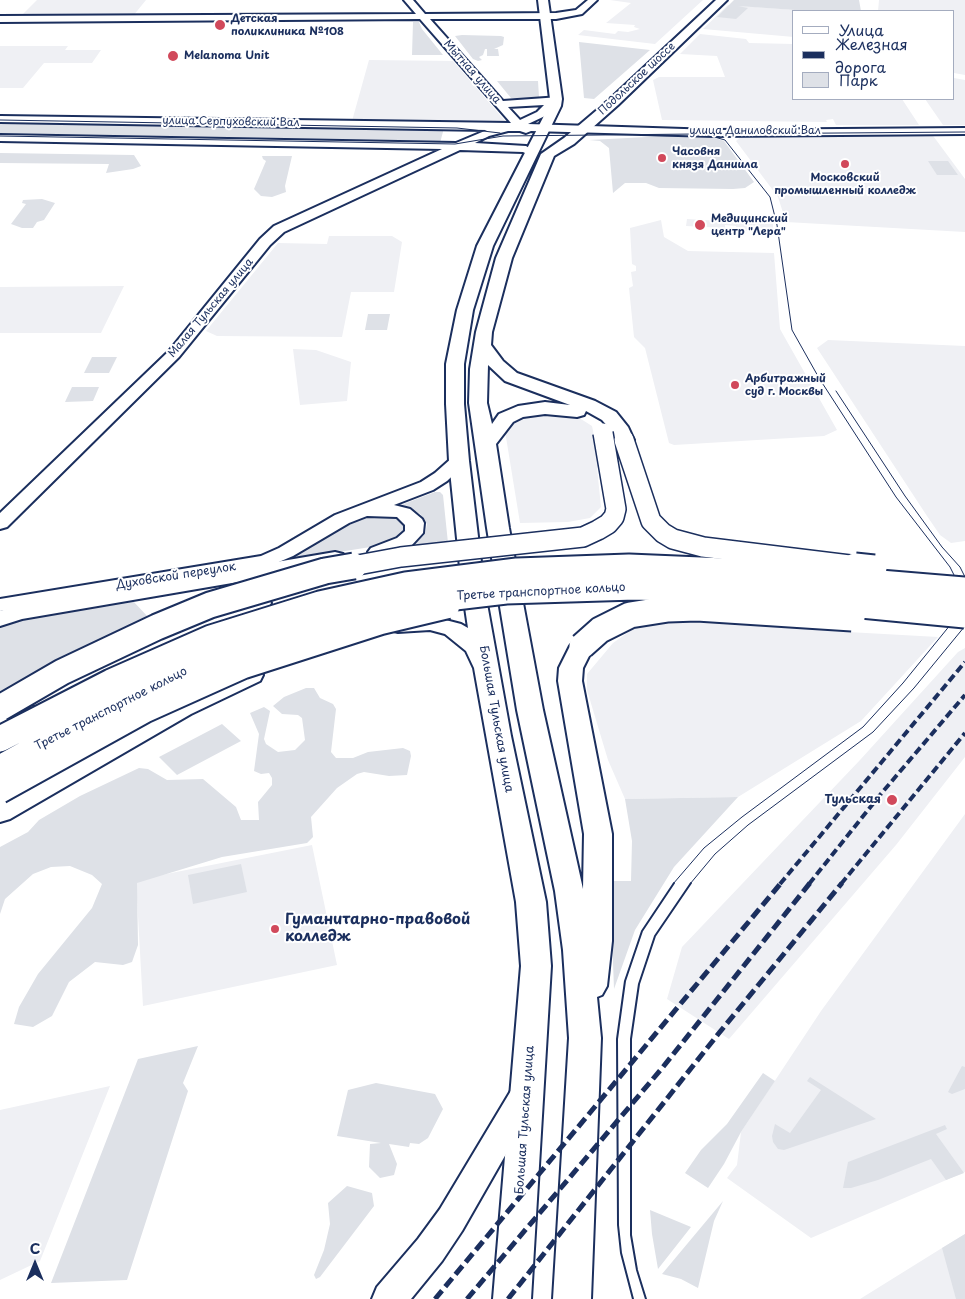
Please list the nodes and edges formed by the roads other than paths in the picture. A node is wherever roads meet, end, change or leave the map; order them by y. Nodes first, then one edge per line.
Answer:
1 (408, 0) edge
2 (593, 0) edge
3 (722, 0) edge
4 (544, 9) edge
5 (424, 17) junction
6 (0, 19) edge
7 (555, 100) junction
8 (500, 104) junction
9 (0, 119) edge
10 (462, 126) junction
11 (520, 126) junction
12 (506, 127) junction
13 (580, 130) junction
14 (965, 131) edge
15 (715, 133) junction
16 (539, 136) junction
17 (0, 138) edge
18 (568, 141) junction
19 (458, 146) junction
20 (532, 153) junction
21 (548, 154) junction
22 (482, 345) junction
23 (572, 405) junction
24 (486, 444) junction
25 (459, 461) junction
26 (342, 519) junction
27 (0, 524) edge
28 (378, 552) junction
29 (806, 576) junction
30 (965, 582) edge
31 (473, 587) junction
32 (569, 588) junction
33 (965, 590) edge
34 (0, 605) edge
35 (965, 615) edge
36 (0, 619) edge
37 (965, 623) edge
38 (488, 674) junction
39 (0, 706) edge
40 (0, 739) edge
41 (0, 768) edge
42 (0, 792) edge
43 (0, 812) edge
44 (585, 1038) junction
45 (528, 1089) junction
46 (389, 1299) edge
47 (512, 1299) edge
48 (572, 1299) edge

1 - 5 main road, Мытная улица
2 - 4 main road
3 - 13 main road, Подольское шоссе
4 - 5 main road
4 - 7 main road
5 - 6 main road
5 - 8 main road, Мытная улица
7 - 8 main road
7 - 11 main road
7 - 16 main road, Большая Тульская улица
8 - 11 main road, Мытная улица
9 - 10 main road, улица Серпуховский Вал
10 - 12 main road, улица Серпуховский Вал
10 - 19 main road
11 - 12 main road
11 - 16 main road, Мытная улица
12 - 19 main road
13 - 15 main road, улица Даниловский Вал
13 - 16 main road, улица Даниловский Вал
13 - 18 main road, Подольское шоссе
14 - 15 main road, улица Даниловский Вал
15 - 18 main road
16 - 18 main road
16 - 19 main road
16 - 20 main road, Большая Тульская улица
16 - 21 main road, Мытная улица
17 - 19 main road, улица Серпуховский Вал
18 - 21 main road, Подольское шоссе
19 - 20 main road
19 - 27 main road, Малая Тульская улица
20 - 25 main road, Большая Тульская улица
21 - 22 main road
22 - 23 main road
22 - 24 main road
23 - 24 main road
23 - 30 main road, bridge
23 - 39 main road, bridge
24 - 44 main road
25 - 26 main road
25 - 31 main road, Большая Тульская улица
26 - 28 main road
26 - 34 main road, Духовской переулок
28 - 31 main road
28 - 36 main road
29 - 33 main road, Третье транспортное кольцо, bridge
29 - 39 main road, bridge
29 - 40 main road, Третье транспортное кольцо, bridge
31 - 38 main road, Большая Тульская улица
32 - 35 main road, Третье транспортное кольцо, bridge
32 - 41 main road, Третье транспортное кольцо, bridge
32 - 42 main road, bridge
37 - 44 main road, bridge
38 - 43 main road
38 - 45 main road, Большая Тульская улица
44 - 48 main road
45 - 46 main road
45 - 47 main road, Большая Тульская улица

